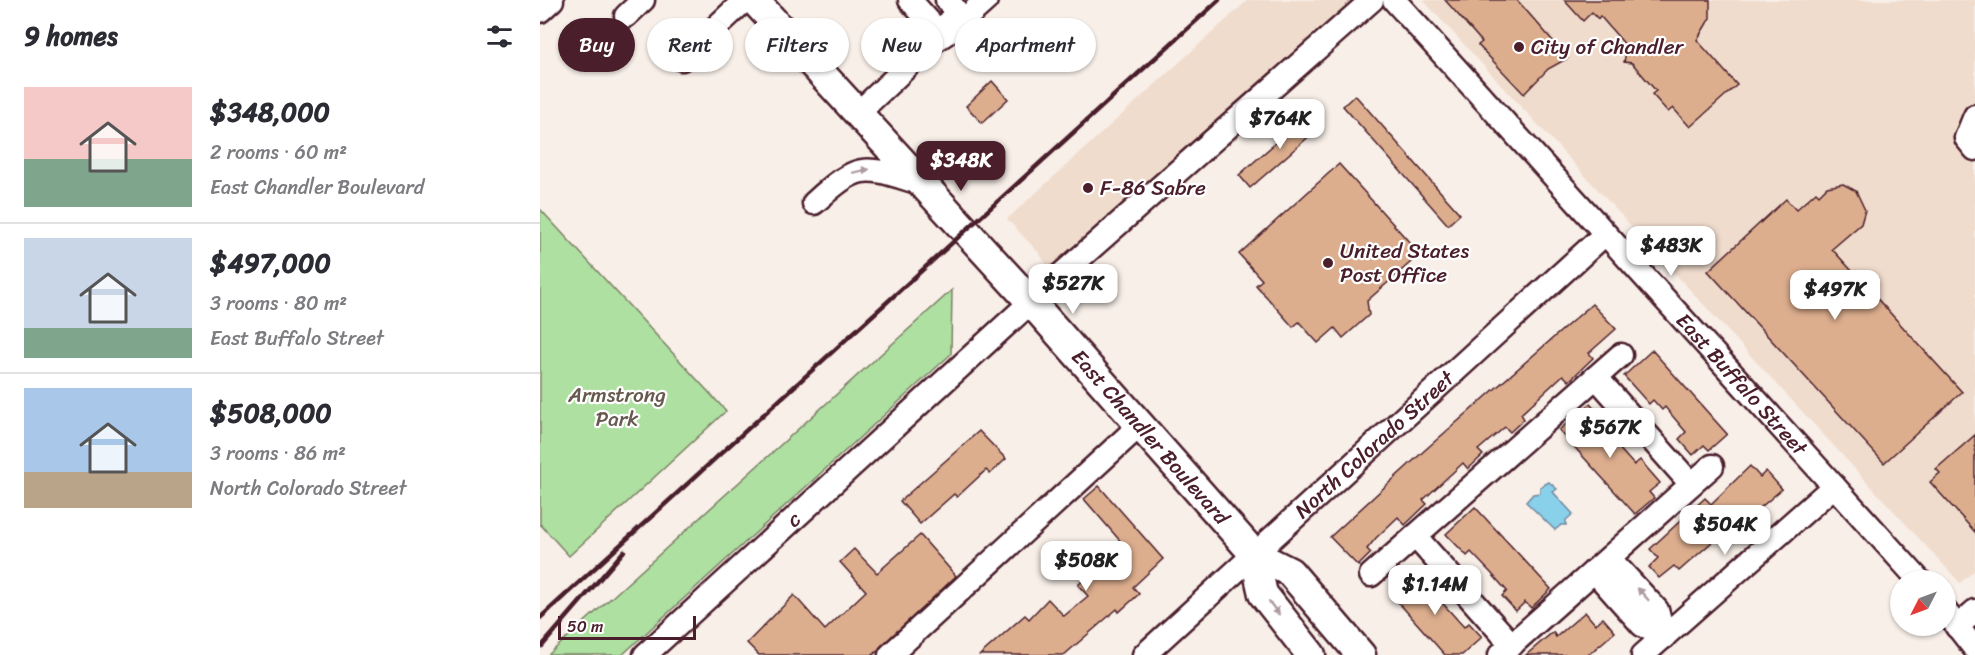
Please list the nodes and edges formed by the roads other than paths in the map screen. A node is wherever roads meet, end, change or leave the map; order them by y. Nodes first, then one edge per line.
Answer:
1 (552, 0) edge
2 (643, 0) edge
3 (745, 0) edge
4 (754, 0) edge
5 (910, 0) edge
6 (947, 0) edge
7 (986, 0) edge
8 (1372, 0) edge
9 (1394, 0) edge
10 (540, 11) edge
11 (626, 16) dead end
12 (726, 18) edge
13 (955, 18) edge
14 (964, 18) edge
15 (955, 25) joint
16 (858, 113) junction
17 (1975, 116) edge
18 (1975, 149) edge
19 (923, 184) junction
20 (814, 203) dead end
21 (1605, 234) junction
22 (1031, 302) junction
23 (1620, 355) dead end
24 (1596, 377) junction
25 (1140, 425) junction
26 (1712, 466) dead end
27 (1692, 484) junction
28 (1834, 486) junction
29 (1415, 536) junction
30 (1254, 554) junction
31 (1602, 565) junction
32 (1910, 570) edge
33 (1371, 575) dead end
34 (1975, 611) edge
35 (1956, 618) edge
36 (1956, 626) edge
37 (1664, 637) junction
38 (1975, 649) edge
39 (1506, 650) edge
40 (645, 655) edge
41 (890, 655) edge
42 (1144, 655) edge
43 (1311, 655) edge
44 (1361, 655) edge
45 (1643, 655) edge

1 - 10 street
2 - 11 street
3 - 12 street
4 - 16 main road, East Chandler Boulevard
5 - 15 street
6 - 13 street
7 - 14 street
8 - 22 street, c
9 - 21 street, East Buffalo Street
15 - 16 street
16 - 19 main road, East Chandler Boulevard
17 - 18 street
20 -> 19 street
19 - 22 main road, East Chandler Boulevard
21 - 28 street, East Buffalo Street
21 - 30 street, North Colorado Street
22 - 25 main road, East Chandler Boulevard
22 - 40 street, c
23 - 24 street
24 - 27 street
24 - 29 street
25 - 30 main road, East Chandler Boulevard
25 - 41 street
26 - 27 street
27 - 31 street
28 - 32 street, East Buffalo Street
28 - 37 street
29 - 33 street
29 - 39 street
30 - 42 street, North Colorado Street
30 -> 43 main road, East Chandler Boulevard
30 - 44 main road, East Chandler Boulevard
31 - 37 street
31 - 39 street
34 - 35 street
36 - 38 street
37 - 45 street

